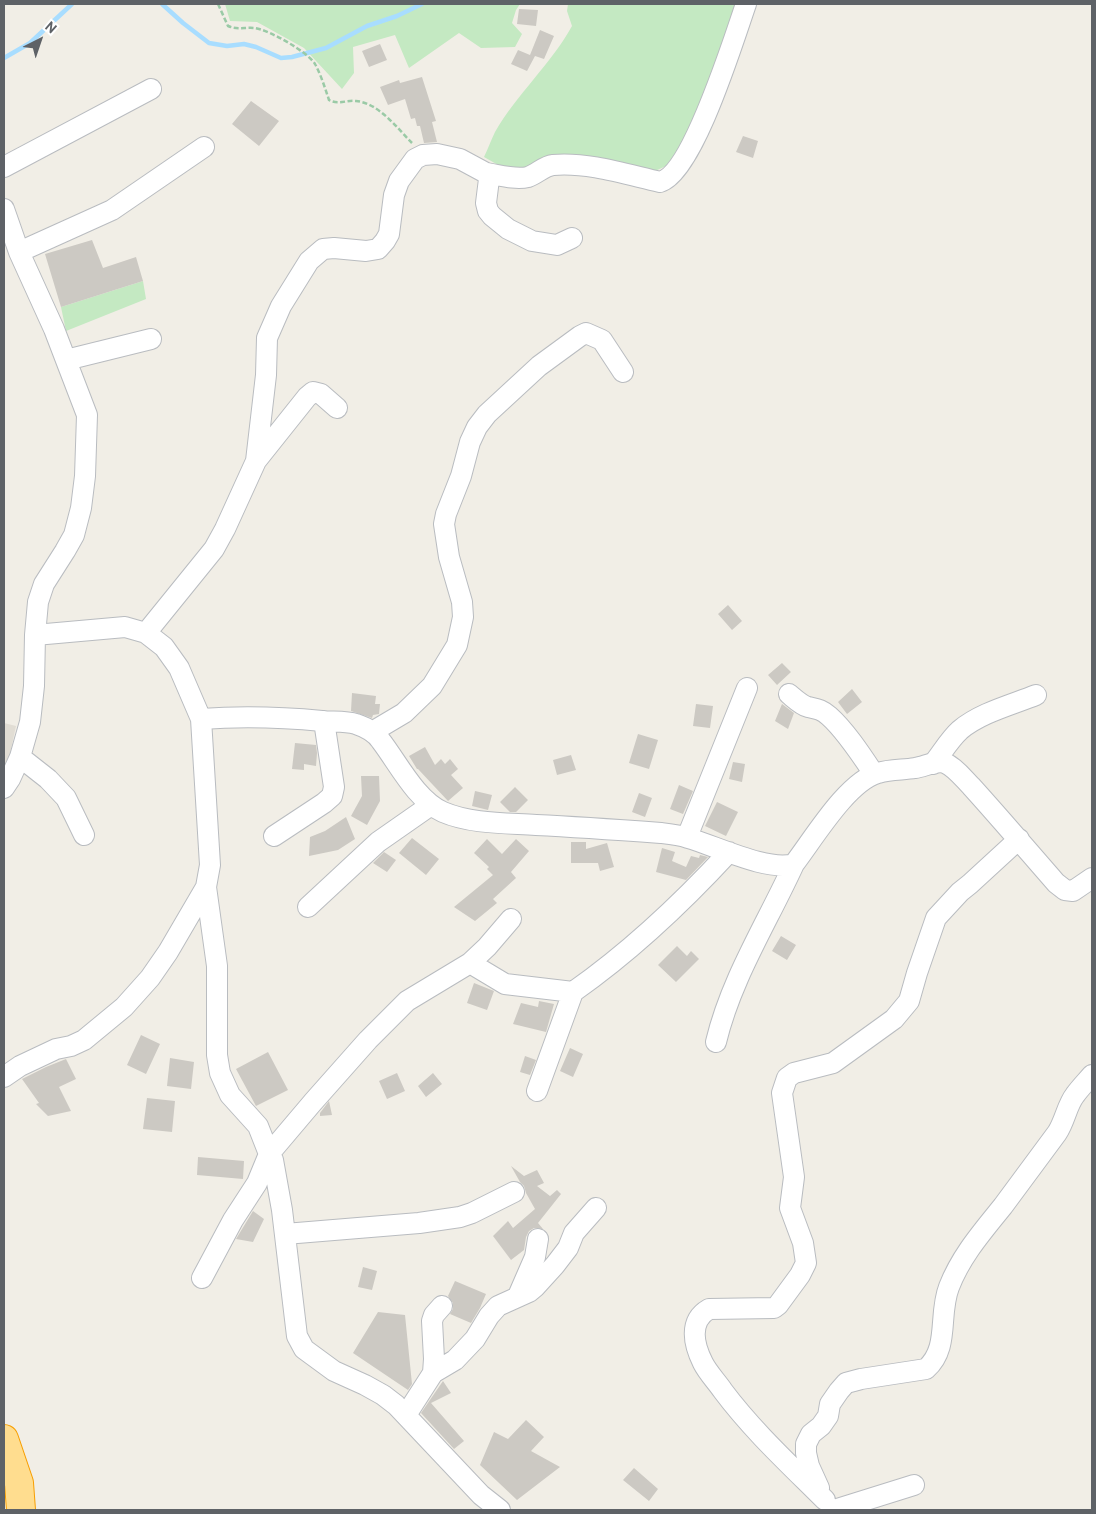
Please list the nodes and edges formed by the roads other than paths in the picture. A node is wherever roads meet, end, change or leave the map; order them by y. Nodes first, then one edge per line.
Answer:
1 (746, 4) edge
2 (151, 89) dead end
3 (204, 147) dead end
4 (4, 167) edge
5 (486, 173) junction
6 (4, 209) edge
7 (572, 238) dead end
8 (19, 252) junction
9 (150, 339) dead end
10 (66, 360) junction
11 (623, 372) dead end
12 (337, 408) dead end
13 (256, 461) junction
14 (146, 633) junction
15 (34, 635) junction
16 (747, 688) dead end
17 (789, 694) dead end
18 (1036, 695) dead end
19 (201, 719) junction
20 (324, 721) junction
21 (372, 732) junction
22 (20, 757) junction
23 (933, 764) junction
24 (874, 774) junction
25 (4, 788) edge
26 (431, 805) junction
27 (84, 835) dead end
28 (274, 836) dead end
29 (687, 837) junction
30 (1019, 839) junction
31 (729, 852) junction
32 (794, 864) junction
33 (1092, 878) edge
34 (206, 887) junction
35 (308, 907) dead end
36 (510, 919) dead end
37 (470, 963) junction
38 (573, 992) junction
39 (716, 1042) dead end
40 (1092, 1075) edge
41 (4, 1077) edge
42 (536, 1091) dead end
43 (269, 1154) junction
44 (514, 1192) dead end
45 (596, 1208) dead end
46 (285, 1234) junction
47 (538, 1239) dead end
48 (202, 1278) dead end
49 (518, 1296) junction
50 (442, 1306) dead end
51 (432, 1373) junction
52 (406, 1415) junction
53 (4, 1439) edge
54 (914, 1486) dead end
55 (483, 1503) edge
56 (829, 1507) edge
57 (21, 1510) edge
58 (500, 1510) edge

1 - 5 street
2 - 4 street
3 - 8 street
5 - 7 street
5 - 13 street
6 - 8 street
8 - 10 street
9 - 10 street
10 - 15 street
11 - 21 street
12 - 13 street
13 - 14 street
14 - 15 street
14 - 19 street
15 - 22 street
16 - 29 street
17 - 24 street
18 - 23 street
19 - 20 street
19 - 34 street
20 - 21 street
20 - 28 street
21 - 26 street
22 - 25 street
22 - 27 street
23 - 24 street
23 - 30 street
24 - 32 street
26 - 29 street
26 - 35 street
29 - 31 street
30 - 33 street
30 - 56 street
31 - 32 street
31 - 38 street
32 - 39 street
34 - 41 street
34 - 43 street
36 - 37 street
37 - 38 street
37 - 43 street
38 - 42 street
40 - 56 street
43 - 46 street
43 - 48 street
44 - 46 street
45 - 49 street
46 - 52 street
47 - 49 street
49 - 51 street
50 - 51 street
51 - 52 street
52 - 55 street
53 - 57 highway
54 - 56 street
55 - 58 street

